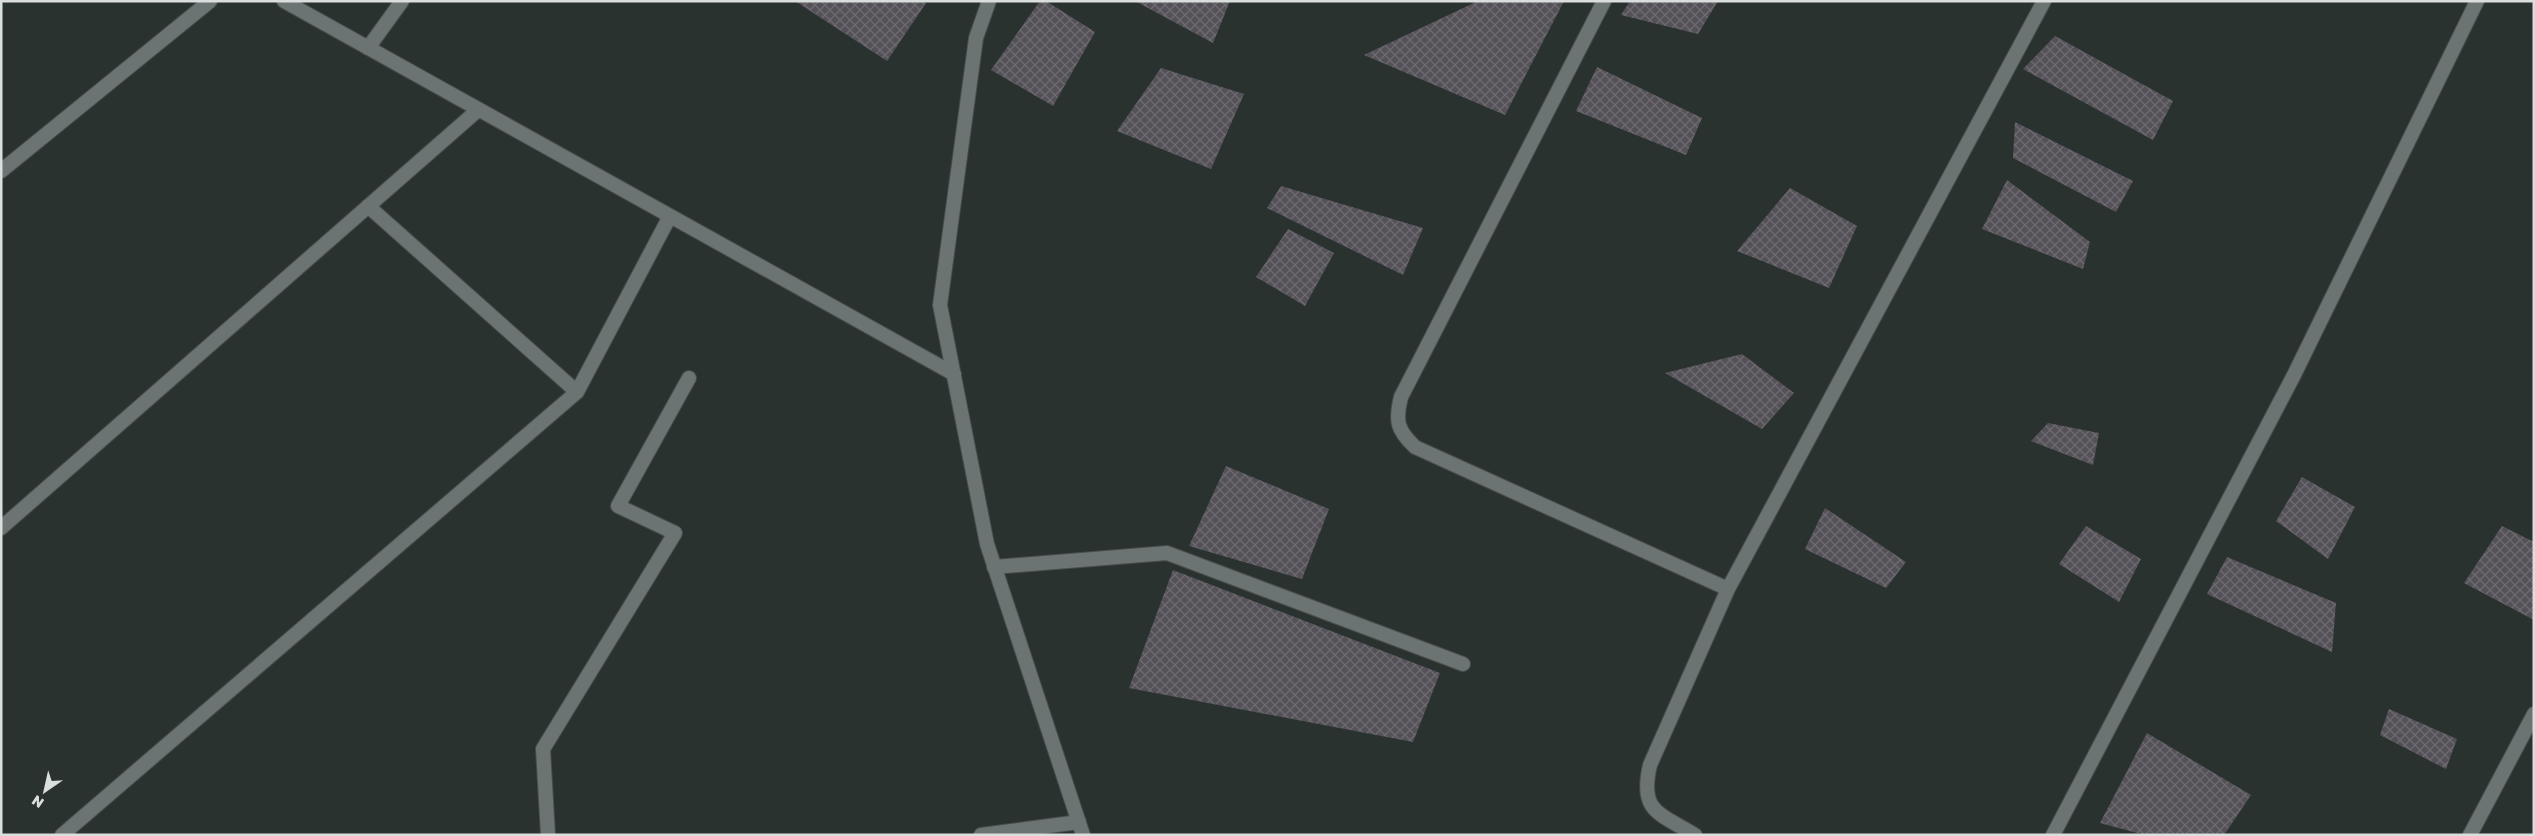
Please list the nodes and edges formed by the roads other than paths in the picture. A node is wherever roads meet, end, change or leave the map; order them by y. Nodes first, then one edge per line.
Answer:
1 (210, 1) edge
2 (284, 1) edge
3 (402, 1) edge
4 (989, 1) edge
5 (1604, 1) edge
6 (2044, 1) edge
7 (2477, 1) edge
8 (368, 48) junction
9 (478, 110) junction
10 (1, 171) edge
11 (368, 206) junction
12 (670, 216) junction
13 (954, 374) junction
14 (689, 378) dead end
15 (577, 392) junction
16 (1, 528) edge
17 (994, 567) junction
18 (1728, 589) junction
19 (1463, 664) dead end
20 (2534, 714) edge
21 (1081, 828) edge
22 (62, 835) edge
23 (548, 835) edge
24 (981, 835) edge
25 (1695, 835) edge
26 (2053, 835) edge
27 (2470, 835) edge

1 - 10 street
2 - 8 street
3 - 8 street
4 - 13 street
5 - 18 street
6 - 18 street
7 - 26 street
8 - 9 street
9 - 11 street
9 - 12 street
11 - 15 street
11 - 16 street
12 - 13 street
12 - 15 street
13 - 17 street
14 - 23 street
15 - 22 street
17 - 19 street
17 - 21 street
18 - 25 street
20 - 27 street
21 - 24 street

